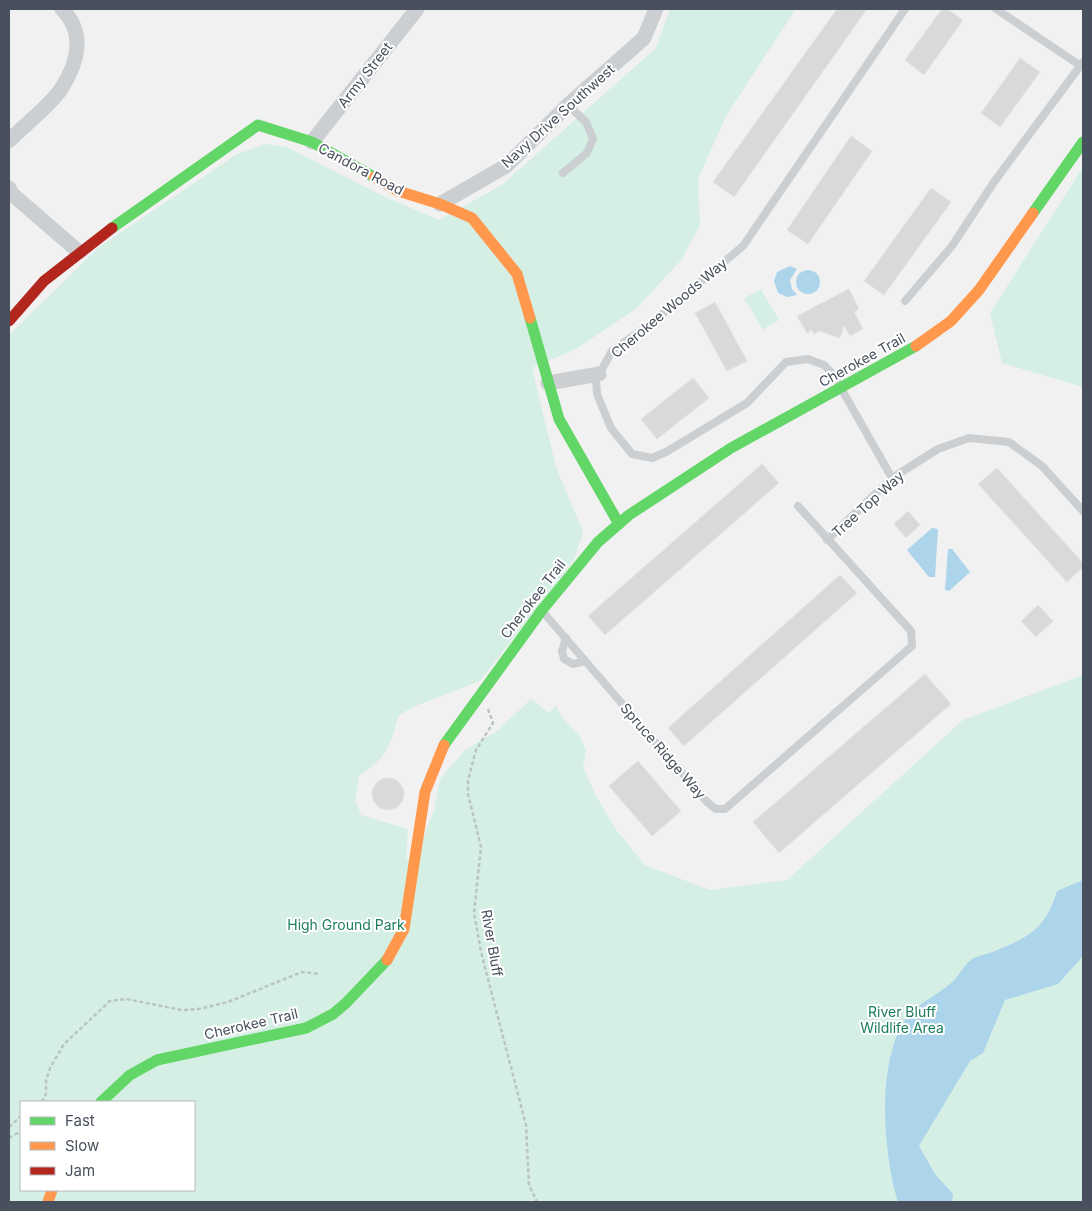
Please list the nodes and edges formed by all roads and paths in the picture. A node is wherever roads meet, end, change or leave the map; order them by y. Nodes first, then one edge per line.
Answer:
1 (62, 9) edge
2 (418, 9) edge
3 (656, 9) edge
4 (905, 9) edge
5 (996, 9) edge
6 (1082, 64) edge
7 (568, 105) junction
8 (9, 140) edge
9 (312, 142) junction
10 (1083, 142) edge
11 (563, 174) dead end
12 (9, 188) edge
13 (440, 204) junction
14 (79, 252) junction
15 (905, 301) dead end
16 (9, 321) edge
17 (599, 374) junction
18 (548, 383) junction
19 (842, 388) junction
20 (892, 478) junction
21 (798, 506) dead end
22 (1083, 511) edge
23 (619, 524) junction
24 (827, 540) junction
25 (542, 610) junction
26 (566, 638) junction
27 (585, 661) junction
28 (482, 690) junction
29 (320, 974) dead end
30 (42, 1101) edge
31 (102, 1101) edge
32 (20, 1117) edge
33 (9, 1127) edge
34 (20, 1132) edge
35 (9, 1138) edge
36 (538, 1202) edge

1 - 8 street
2 - 9 street, Army Street
3 - 7 street, Navy Drive Southwest
4 - 17 lane, Cherokee Woods Way
5 - 6 lane
6 - 15 lane
7 - 11 lane
7 - 13 street, Navy Drive Southwest
9 - 13 street, Candora Road
9 - 14 street, Candora Road
10 - 19 street, Cherokee Trail
12 - 14 street
13 - 18 street, Candora Road
14 - 16 street
17 - 18 street
17 - 19 lane, Cherokee Woods Way
18 - 23 street, Candora Road
19 - 20 lane, Cherokee Woods Way
19 - 23 street, Cherokee Trail
20 - 22 lane, Tree Top Way
20 - 24 lane, Tree Top Way
21 - 24 lane
23 - 25 street, Cherokee Trail
24 - 27 lane, Spruce Ridge Way
25 - 26 lane, Spruce Ridge Way
25 - 28 street, Cherokee Trail
26 - 27 lane, Spruce Ridge Way
26 - 27 lane
28 - 31 street, Cherokee Trail
28 - 36 path, River Bluff
29 - 30 path
32 - 33 path
34 - 35 path

